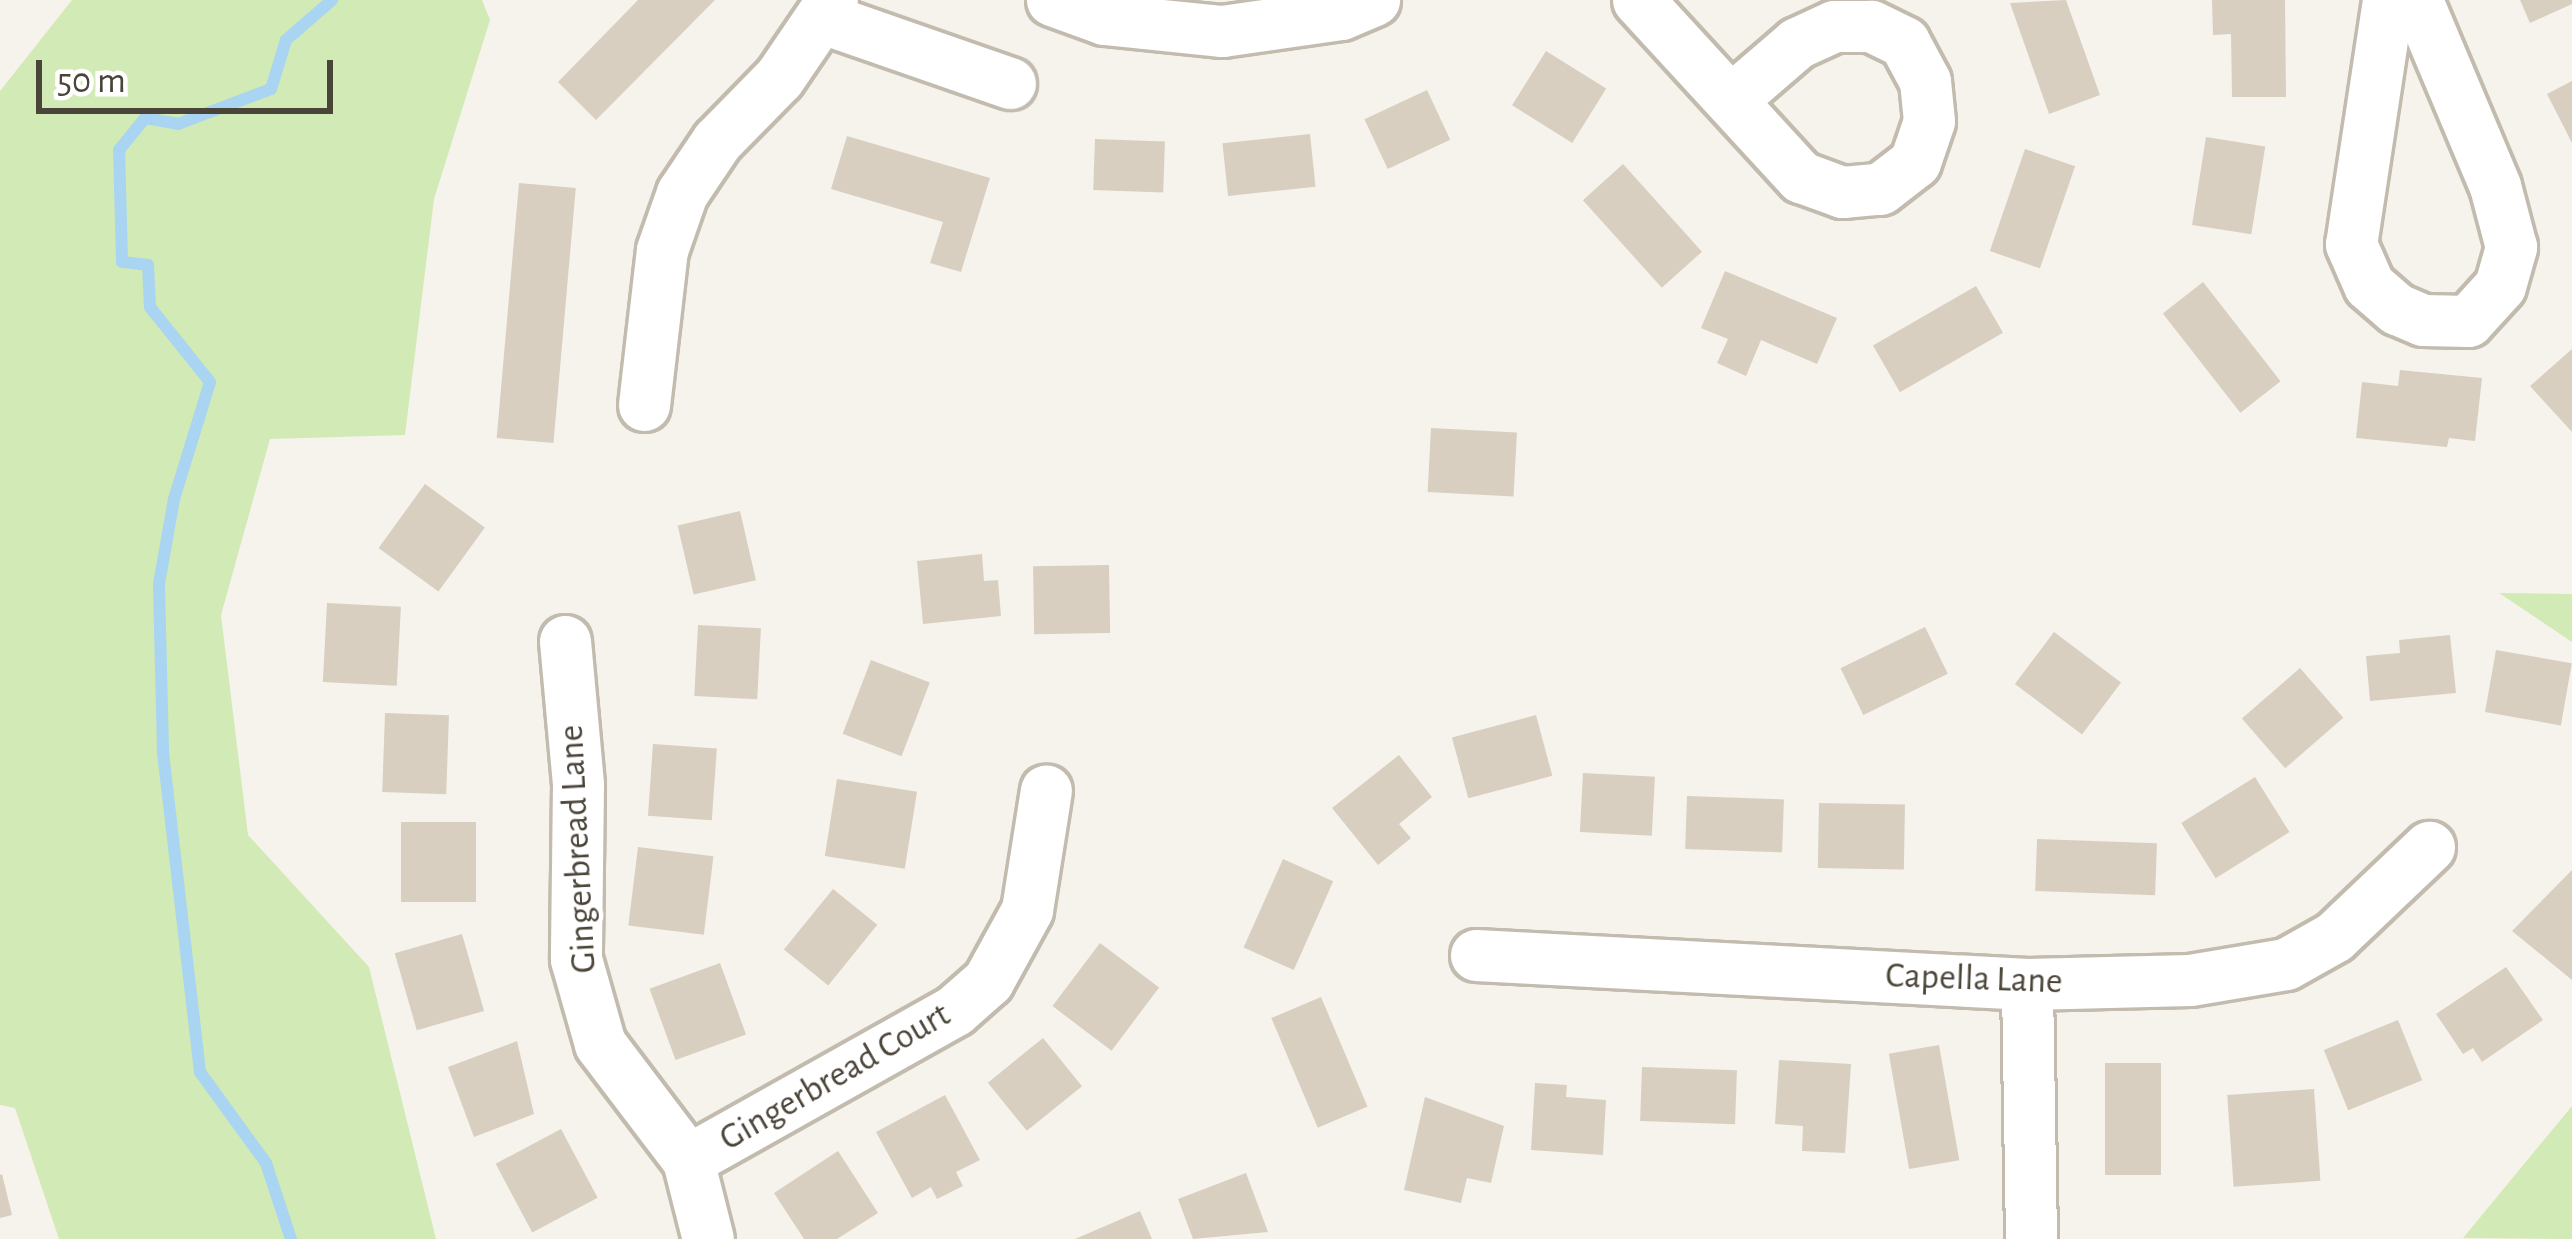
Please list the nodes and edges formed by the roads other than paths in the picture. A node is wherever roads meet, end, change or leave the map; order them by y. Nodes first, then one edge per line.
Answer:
1 (1052, 0) edge
2 (1374, 0) edge
3 (1638, 0) edge
4 (2388, 0) edge
5 (2417, 0) edge
6 (827, 9) edge
7 (1010, 83) dead end
8 (1732, 99) dead end
9 (644, 405) dead end
10 (565, 641) dead end
11 (1046, 790) dead end
12 (2428, 847) dead end
13 (1475, 955) dead end
14 (2027, 984) junction
15 (688, 1160) junction
16 (707, 1239) edge
17 (2031, 1239) edge

1 - 2 street
3 - 8 street
4 - 5 street
6 - 7 street
6 - 9 street
10 - 15 street, Gingerbread Lane
11 - 15 street, Gingerbread Court
12 - 14 street, Capella Lane
13 - 14 street, Capella Lane
14 - 17 street
15 - 16 street, Gingerbread Lane

